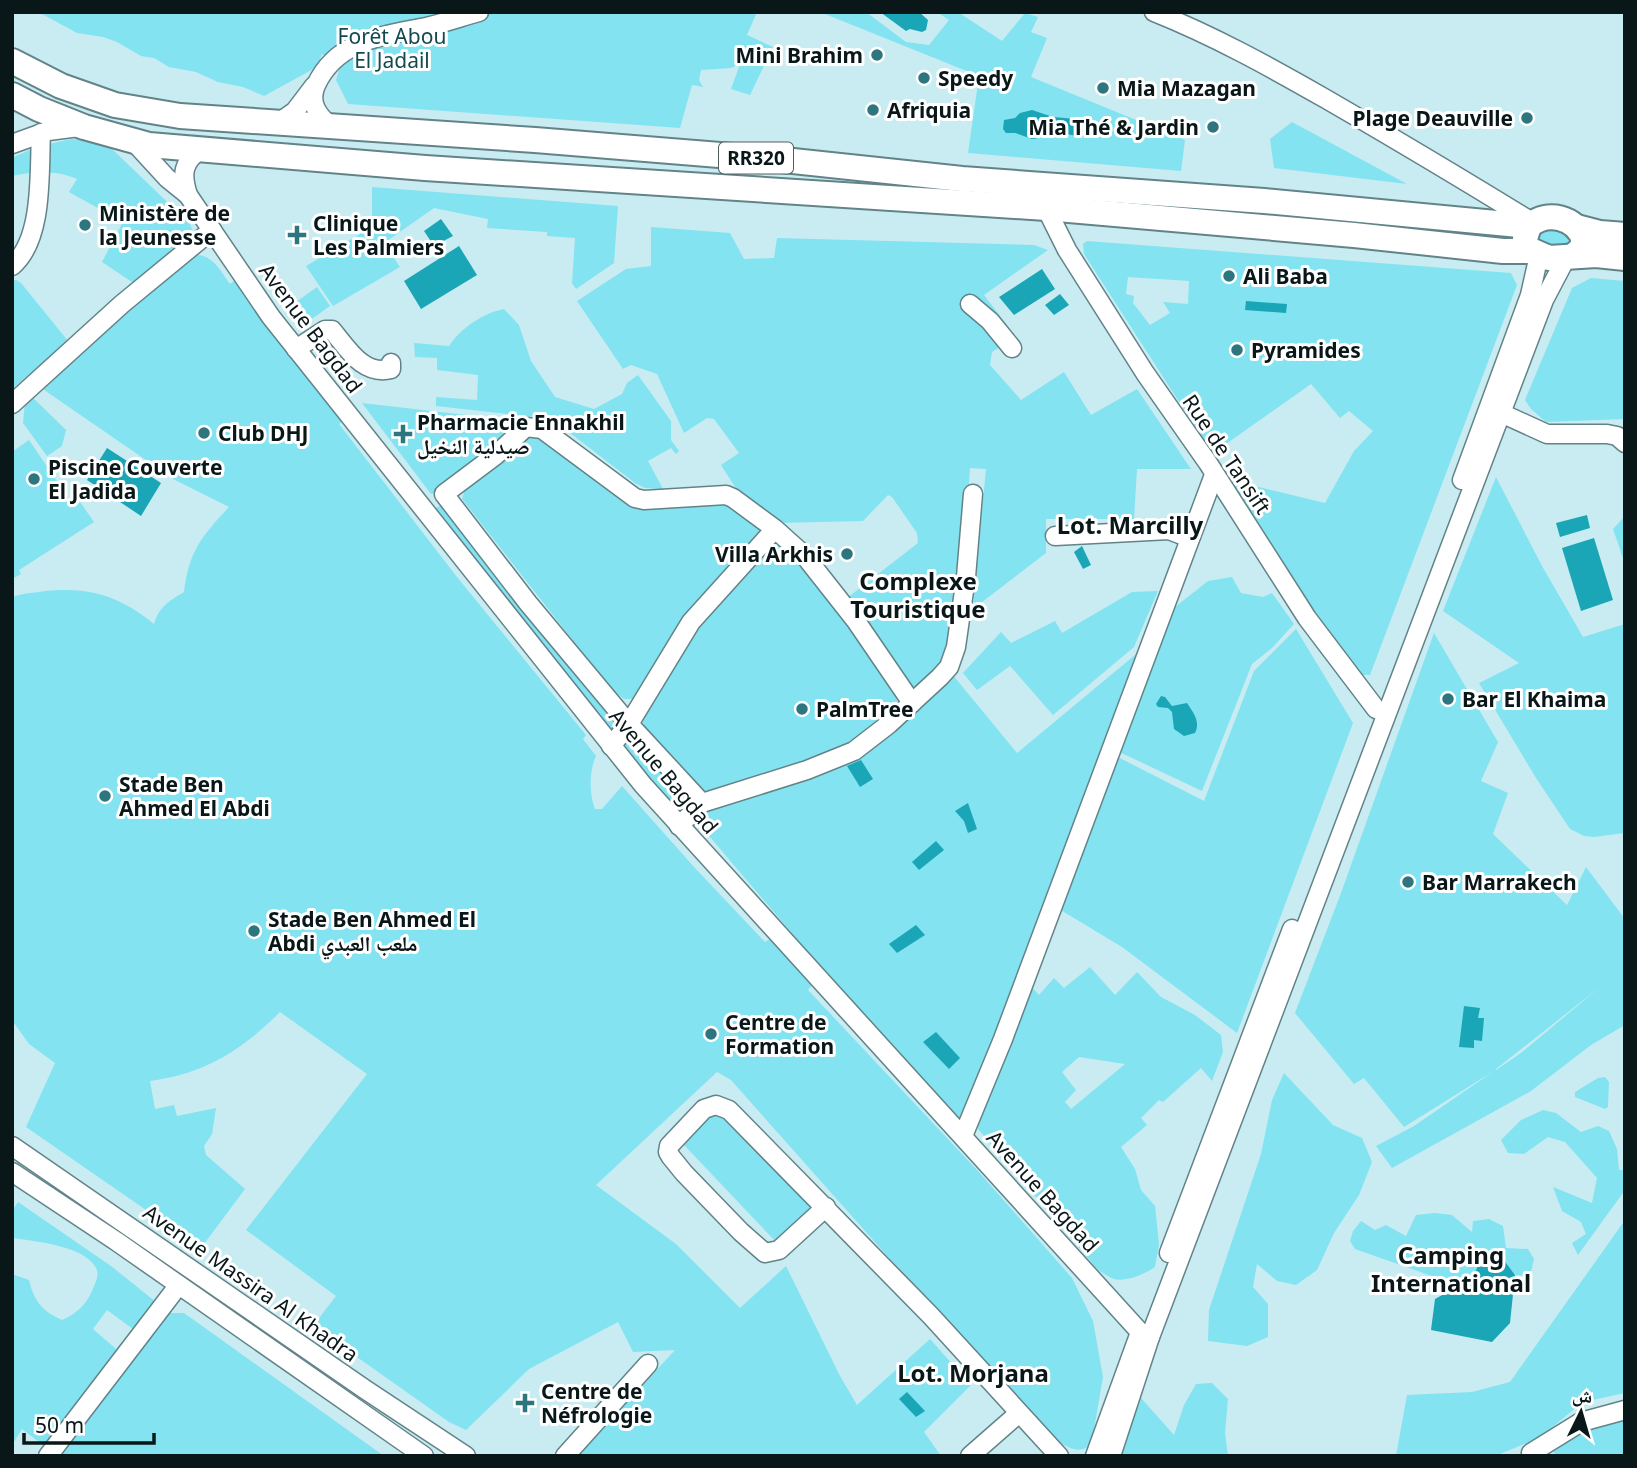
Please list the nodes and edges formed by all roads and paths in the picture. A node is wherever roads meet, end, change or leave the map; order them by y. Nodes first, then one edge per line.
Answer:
1 (479, 12) edge
2 (1154, 12) edge
3 (12, 61) edge
4 (318, 81) junction
5 (12, 94) edge
6 (278, 123) junction
7 (84, 127) junction
8 (332, 127) junction
9 (41, 133) junction
10 (133, 141) junction
11 (12, 144) edge
12 (201, 149) junction
13 (188, 195) junction
14 (1046, 208) junction
15 (1531, 224) junction
16 (1577, 228) junction
17 (212, 230) junction
18 (1625, 235) edge
19 (1536, 253) junction
20 (1570, 257) junction
21 (1625, 258) edge
22 (12, 265) edge
23 (970, 304) dead end
24 (1012, 348) dead end
25 (296, 349) junction
26 (391, 363) dead end
27 (12, 404) edge
28 (1495, 410) junction
29 (1625, 443) edge
30 (1214, 475) junction
31 (973, 494) dead end
32 (444, 495) junction
33 (421, 507) junction
34 (775, 529) junction
35 (1055, 536) dead end
36 (1190, 538) junction
37 (912, 703) junction
38 (1381, 711) junction
39 (629, 724) junction
40 (611, 746) junction
41 (702, 803) junction
42 (679, 826) junction
43 (963, 1136) junction
44 (12, 1146) edge
45 (12, 1172) edge
46 (827, 1207) junction
47 (178, 1286) junction
48 (1145, 1334) junction
49 (648, 1364) dead end
50 (1625, 1410) edge
51 (1018, 1413) junction
52 (1527, 1455) edge
53 (48, 1456) edge
54 (424, 1456) edge
55 (466, 1456) edge
56 (565, 1456) edge
57 (970, 1456) edge
58 (1059, 1456) edge
59 (1095, 1456) edge
60 (1111, 1456) edge

1 - 4 street
2 - 15 street
3 - 6 highway, RR320
4 - 6 street
4 - 8 street
5 - 7 highway, RR320
6 - 8 highway, RR320
7 - 9 street
7 - 10 highway, RR320
8 - 15 highway, RR320
9 - 11 street
9 - 22 street
10 - 12 highway, RR320
10 - 13 street, Avenue Bagdad
12 - 13 street
12 - 14 highway, RR320
13 - 17 street, Avenue Bagdad
14 - 19 highway, RR320
14 - 30 street, Rue de Tansift
15 - 16 highway, RR320
15 - 19 highway
16 - 18 highway, RR320
16 - 20 highway
17 - 25 street, Avenue Bagdad
17 - 27 street
19 - 20 highway, RR320
19 - 28 street
20 - 21 highway, RR320
20 - 28 street
23 - 24 street
25 - 26 street
25 - 33 street, Avenue Bagdad
28 - 29 street
28 - 38 street
30 - 36 street
30 - 38 street, Rue de Tansift
31 - 37 street
32 - 33 street
32 - 34 street
32 - 39 street
33 - 40 street, Avenue Bagdad
34 - 37 street
34 - 39 street
35 - 36 street
36 - 43 street
37 - 41 street
38 - 48 street
39 - 40 street
39 - 41 street
40 - 42 street, Avenue Bagdad
41 - 42 street
42 - 43 street, Avenue Bagdad
43 - 48 street, Avenue Bagdad
44 - 55 street, Avenue Massira Al Khadra
45 - 47 street, Avenue Massira Al Khadra
46 - 46 street
46 - 51 street
47 - 53 street
47 - 54 street, Avenue Massira Al Khadra
48 - 59 street
48 - 60 street
49 - 56 street
50 - 52 street
51 - 57 street
51 - 58 street

